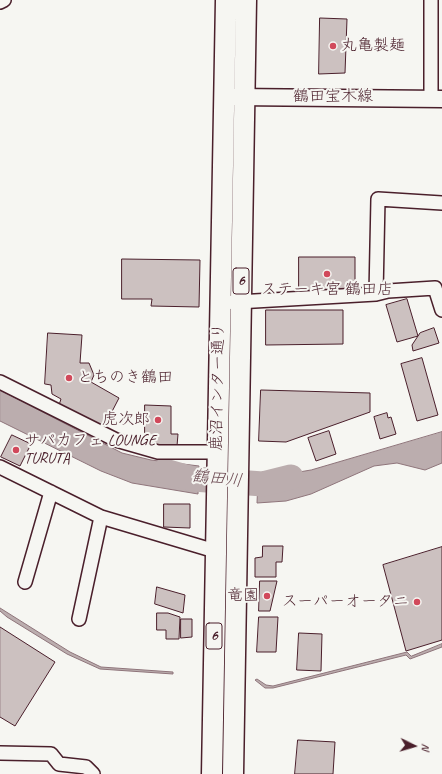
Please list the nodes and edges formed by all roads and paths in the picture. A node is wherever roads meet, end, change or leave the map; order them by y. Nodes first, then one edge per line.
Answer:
1 (4, 0) edge
2 (226, 0) edge
3 (246, 0) edge
4 (431, 0) edge
5 (0, 2) edge
6 (223, 97) junction
7 (244, 97) junction
8 (437, 99) edge
9 (442, 203) edge
10 (376, 294) junction
11 (240, 302) junction
12 (220, 303) junction
13 (442, 310) edge
14 (0, 382) edge
15 (217, 458) junction
16 (0, 467) edge
17 (51, 492) junction
18 (101, 517) junction
19 (215, 552) junction
20 (25, 582) dead end
21 (79, 620) dead end
22 (0, 753) edge
23 (93, 774) edge
24 (212, 774) edge
25 (233, 774) edge

1 - 5 street
2 - 6 main road, 鹿沼インター通り / 6
3 - 7 main road, 鹿沼インター通り / 6
4 - 8 street
6 - 7 street, 鶴田宝木線
6 - 12 main road, 鹿沼インター通り / 6
7 - 8 street, 鶴田宝木線
7 - 11 main road, 鹿沼インター通り / 6
9 - 10 street
10 - 11 street
10 - 13 street
11 - 12 street
11 - 25 main road, 鹿沼インター通り / 6
12 - 15 main road, 鹿沼インター通り / 6
14 - 15 street
15 - 19 main road, 鹿沼インター通り / 6
16 - 17 street
17 - 18 street
17 - 20 street
18 - 19 street
18 - 21 street
19 - 24 main road, 鹿沼インター通り / 6
22 - 23 street

